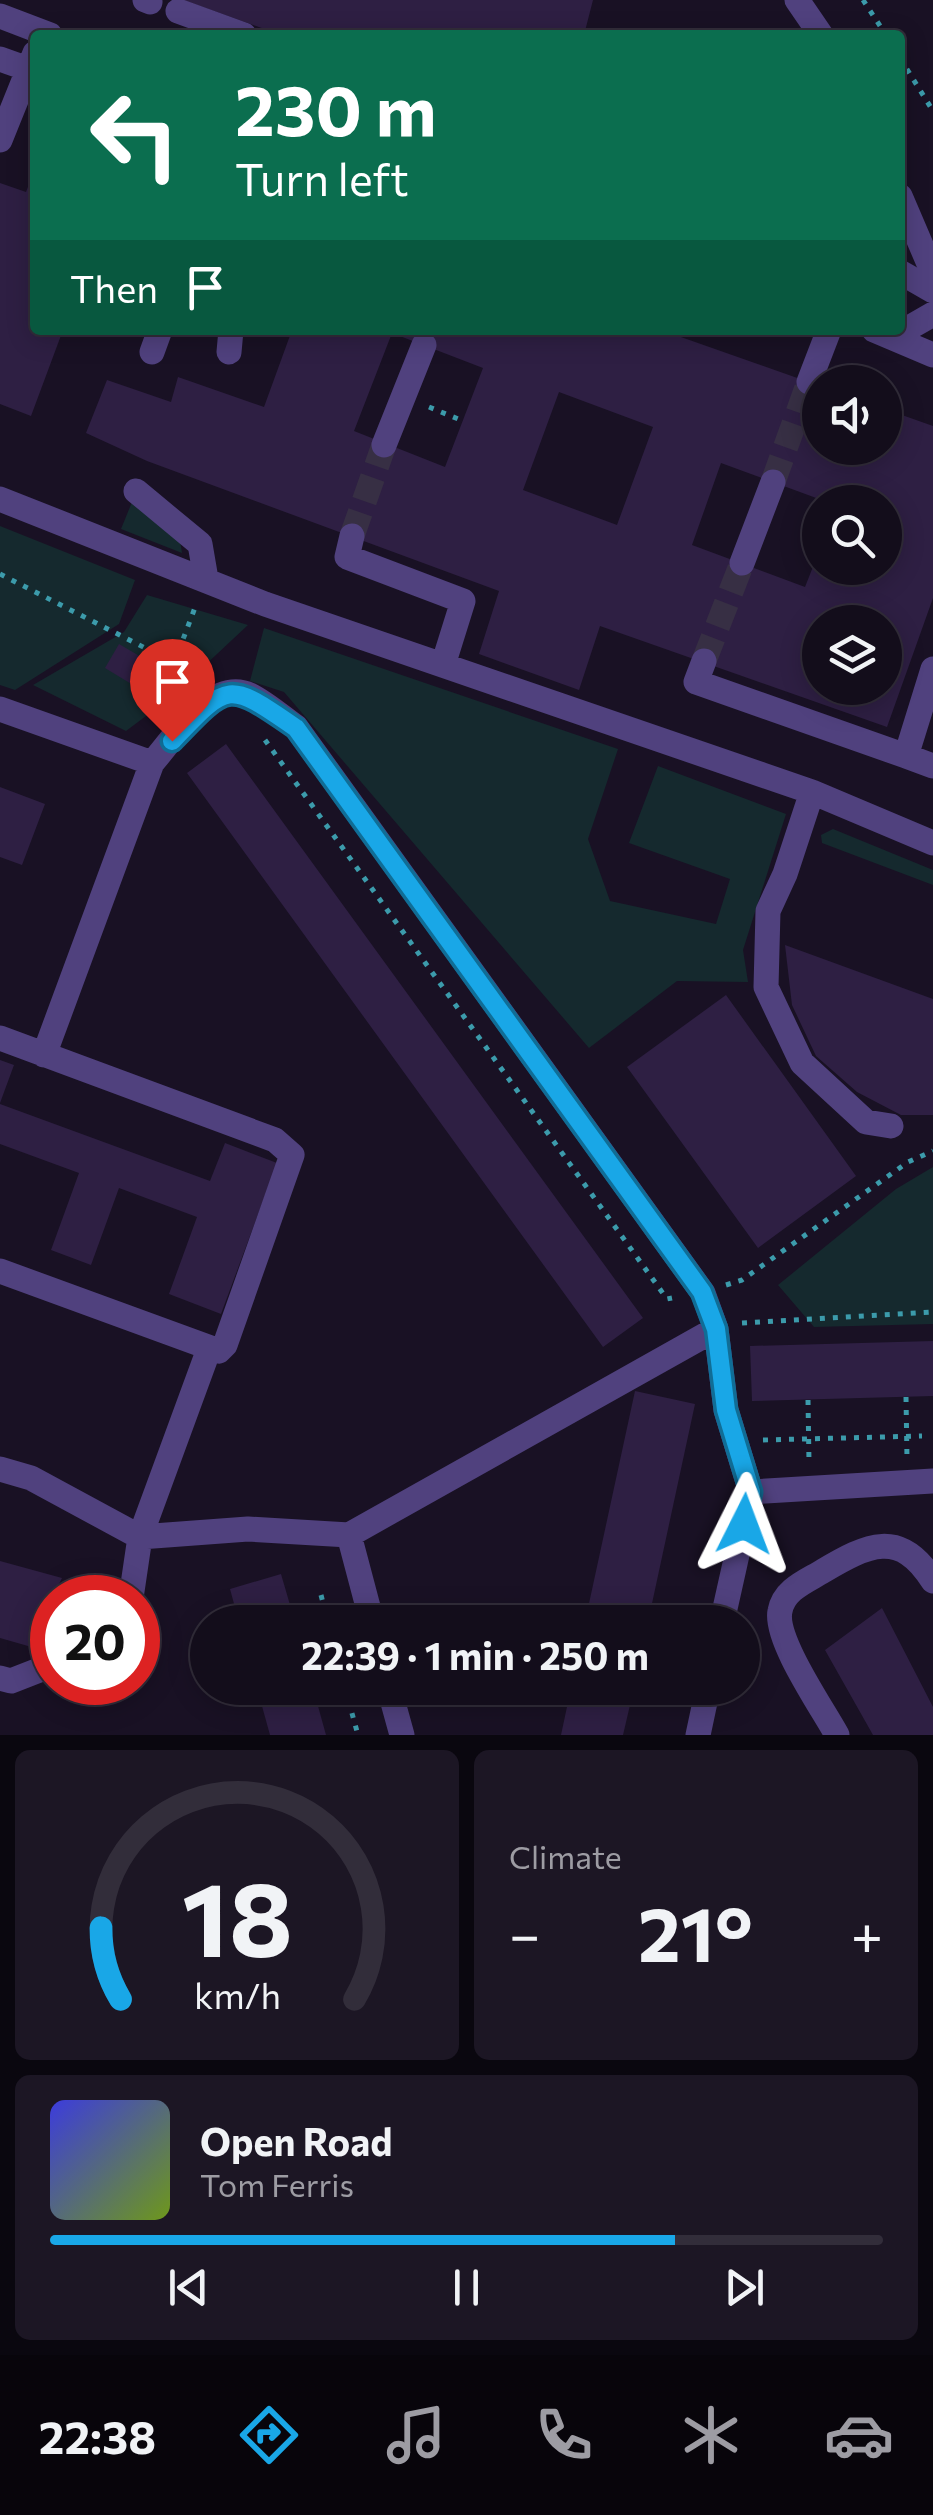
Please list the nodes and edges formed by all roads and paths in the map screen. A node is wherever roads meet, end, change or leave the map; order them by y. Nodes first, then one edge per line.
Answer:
1 (797, 0) edge
2 (863, 0) edge
3 (178, 11) dead end
4 (0, 16) edge
5 (230, 30) edge
6 (817, 30) edge
7 (883, 30) edge
8 (30, 38) edge
9 (30, 48) edge
10 (0, 59) edge
11 (905, 66) edge
12 (30, 69) edge
13 (933, 112) edge
14 (0, 140) edge
15 (905, 210) edge
16 (933, 273) edge
17 (905, 275) edge
18 (933, 291) edge
19 (933, 314) edge
20 (905, 325) edge
21 (827, 335) edge
22 (888, 335) edge
23 (424, 345) dead end
24 (933, 356) edge
25 (816, 365) tunnel mouth
26 (403, 396) junction
27 (463, 421) dead end
28 (384, 445) tunnel mouth
29 (773, 482) tunnel mouth
30 (136, 490) dead end
31 (0, 499) edge
32 (352, 536) dead end
33 (742, 564) tunnel mouth
34 (0, 574) edge
35 (206, 579) junction
36 (189, 624) dead end
37 (704, 661) dead end
38 (174, 663) junction
39 (443, 666) junction
40 (933, 669) edge
41 (232, 692) junction
42 (0, 710) edge
43 (906, 756) junction
44 (152, 762) junction
45 (933, 766) edge
46 (812, 792) junction
47 (933, 843) edge
48 (0, 1038) edge
49 (44, 1054) junction
50 (891, 1126) dead end
51 (0, 1271) edge
52 (933, 1312) edge
53 (716, 1329) junction
54 (210, 1349) junction
55 (906, 1397) dead end
56 (808, 1400) dead end
57 (906, 1436) junction
58 (922, 1436) dead end
59 (808, 1439) junction
60 (736, 1441) junction
61 (906, 1446) dead end
62 (0, 1469) edge
63 (933, 1481) edge
64 (809, 1487) junction
65 (751, 1492) junction
66 (349, 1535) junction
67 (140, 1537) junction
68 (134, 1575) edge
69 (933, 1581) edge
70 (321, 1595) dead end
71 (324, 1605) edge
72 (368, 1605) edge
73 (726, 1605) edge
74 (30, 1674) edge
75 (0, 1678) edge
76 (350, 1705) edge
77 (394, 1705) edge
78 (704, 1705) edge
79 (358, 1735) edge
80 (402, 1735) edge
81 (698, 1735) edge
82 (838, 1735) edge

1 - 6 lane
2 - 7 path
3 - 5 lane
4 - 8 lane
9 - 10 lane
11 - 13 path
12 - 14 lane
15 - 16 lane
17 - 18 lane
19 - 20 lane
21 - 25 lane
22 - 24 lane
23 - 26 lane
26 - 27 path
26 - 28 lane
29 - 33 lane
30 - 35 lane
31 - 35 lane
32 - 39 lane
34 - 38 path
35 - 39 lane
36 - 38 path
37 - 43 lane
38 - 41 path
39 - 46 lane
40 - 43 lane
41 - 44 lane
41 - 53 lane
42 - 44 lane
43 - 45 lane
44 - 49 lane
46 - 47 lane
46 - 50 lane
48 - 49 lane
49 - 54 lane
51 - 54 lane
52 - 53 path
53 - 60 lane
53 - 66 lane
54 - 67 lane
55 - 57 path
56 - 59 path
57 - 58 path
57 - 59 path
57 - 61 path
59 - 60 path
59 - 64 path
60 - 65 lane
62 - 67 lane
63 - 64 lane
64 - 65 lane
65 - 73 lane
66 - 67 lane
66 - 72 lane
67 - 68 lane
69 - 82 lane
70 - 71 path
74 - 75 lane
76 - 79 path
77 - 80 lane
78 - 81 lane

